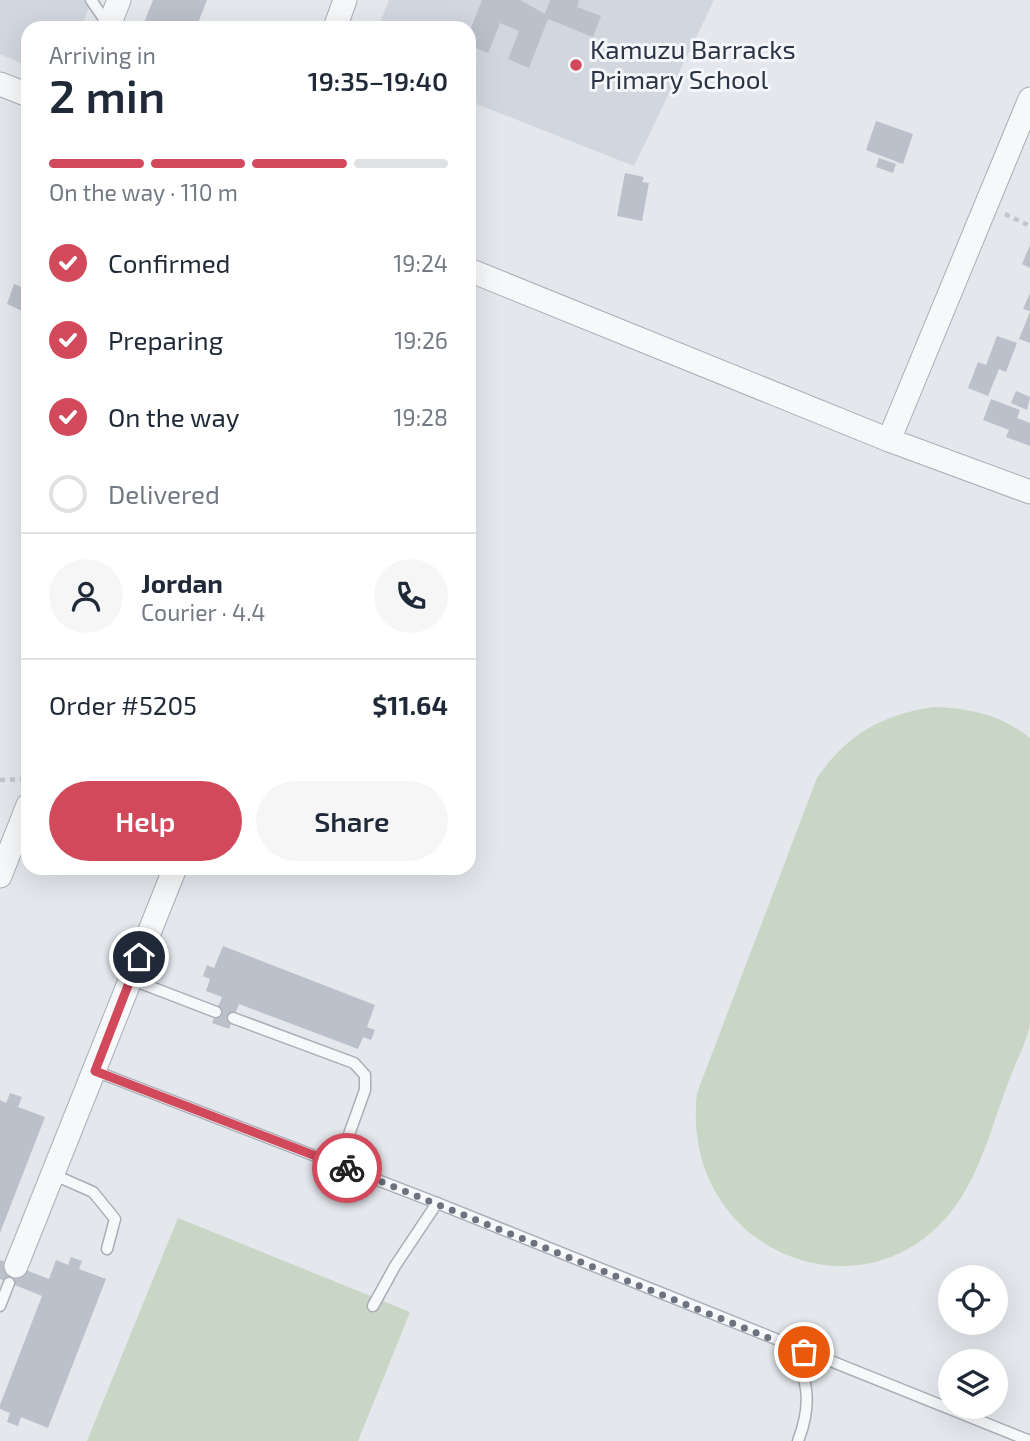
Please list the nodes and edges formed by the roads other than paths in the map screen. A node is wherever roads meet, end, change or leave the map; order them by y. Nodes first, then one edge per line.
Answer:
1 (90, 0) edge
2 (119, 0) edge
3 (345, 0) edge
4 (104, 21) edge
5 (110, 21) edge
6 (338, 21) edge
7 (0, 84) edge
8 (21, 92) edge
9 (1028, 111) edge
10 (476, 273) edge
11 (889, 440) junction
12 (1030, 492) edge
13 (21, 823) edge
14 (172, 875) edge
15 (0, 876) edge
16 (130, 979) junction
17 (216, 1012) dead end
18 (233, 1018) dead end
19 (95, 1071) junction
20 (338, 1165) junction
21 (52, 1174) junction
22 (437, 1203) junction
23 (107, 1249) dead end
24 (12, 1275) joint
25 (0, 1306) edge
26 (373, 1306) dead end
27 (779, 1342) junction
28 (798, 1441) edge
29 (1030, 1441) edge

1 - 4 lane
2 - 5 street
3 - 6 street
7 - 8 street
9 - 11 street
10 - 11 street
11 - 12 street
13 - 15 street
14 - 16 street
16 - 17 lane
16 - 19 street
18 - 20 lane
19 - 20 lane
19 - 21 street
20 - 22 lane
21 - 23 lane
21 - 24 street
22 - 26 lane
22 - 27 lane
24 - 25 lane
27 - 28 lane
27 - 29 lane

